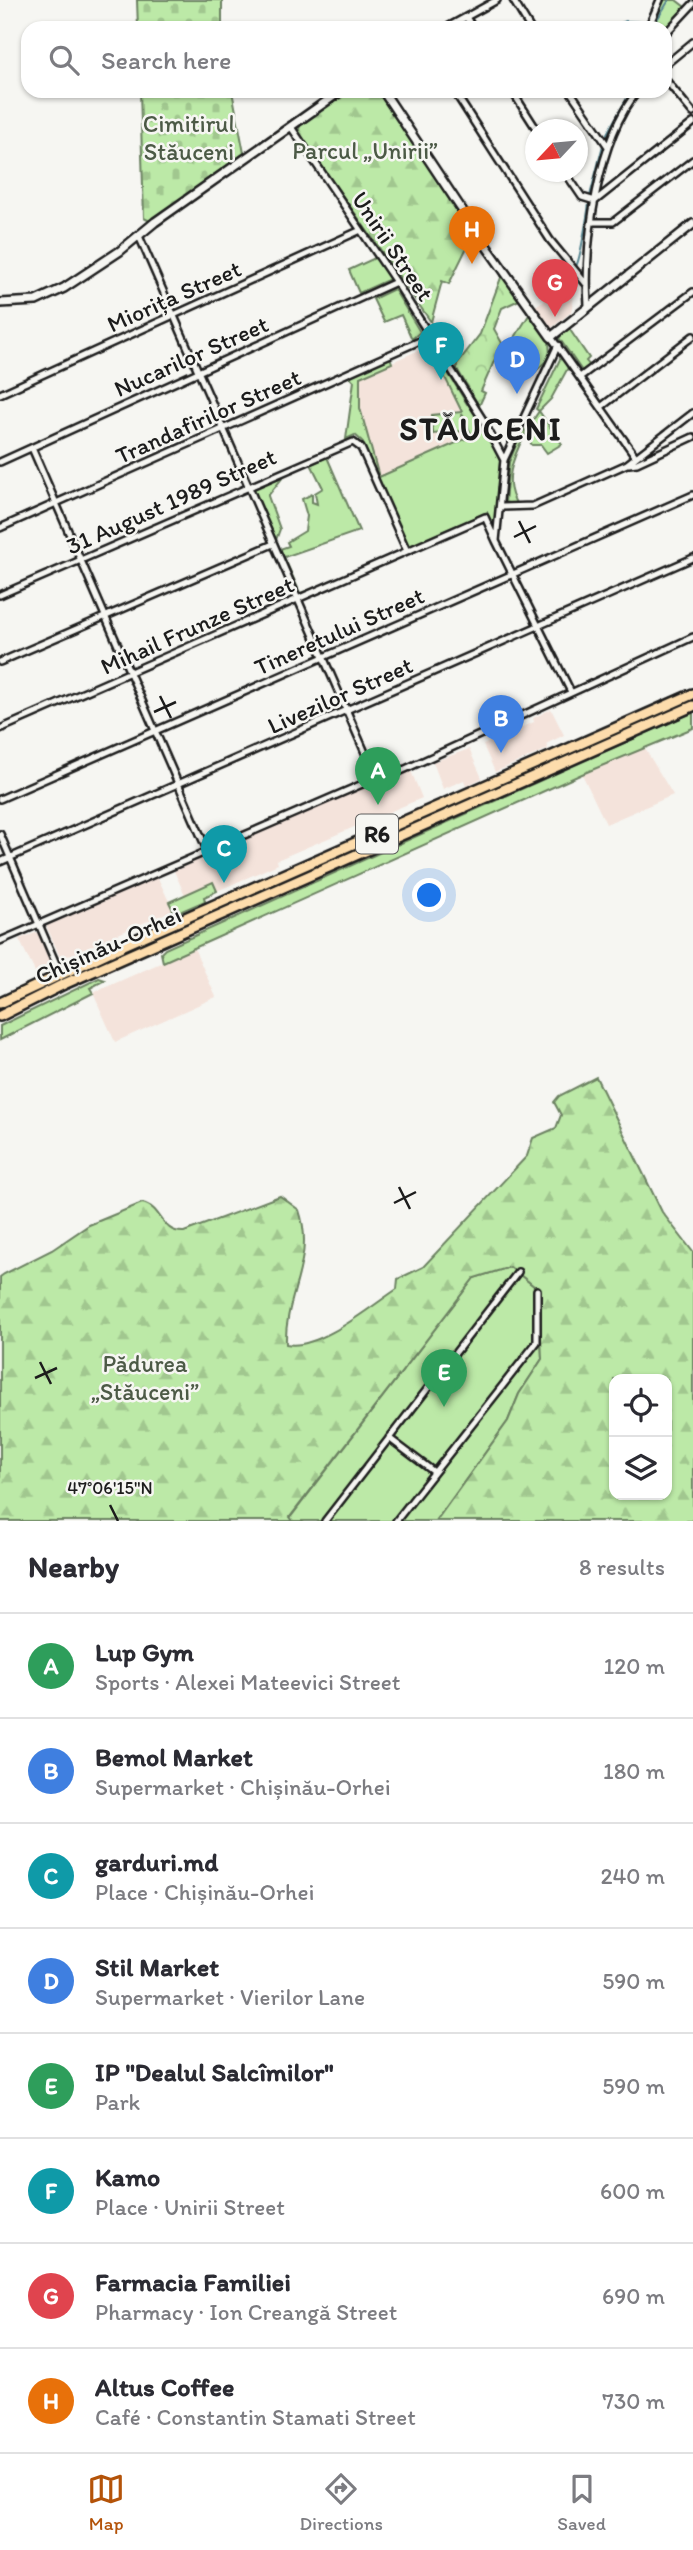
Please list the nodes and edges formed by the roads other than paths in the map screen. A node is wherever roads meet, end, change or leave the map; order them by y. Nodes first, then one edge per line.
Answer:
1 (497, 0) edge
2 (513, 0) edge
3 (660, 0) edge
4 (693, 4) edge
5 (466, 17) junction
6 (459, 21) edge
7 (469, 21) edge
8 (526, 21) edge
9 (651, 21) edge
10 (672, 26) edge
11 (693, 42) edge
12 (672, 59) edge
13 (672, 88) edge
14 (331, 98) edge
15 (388, 98) edge
16 (459, 98) edge
17 (516, 98) edge
18 (575, 98) edge
19 (634, 98) edge
20 (693, 113) edge
21 (530, 119) edge
22 (693, 123) edge
23 (290, 127) junction
24 (607, 145) junction
25 (693, 160) edge
26 (572, 182) edge
27 (595, 201) junction
28 (594, 222) junction
29 (693, 224) edge
30 (361, 230) junction
31 (139, 236) junction
32 (396, 282) junction
33 (587, 285) junction
34 (692, 294) edge
35 (0, 303) edge
36 (588, 305) junction
37 (173, 316) junction
38 (693, 335) edge
39 (430, 336) junction
40 (551, 337) junction
41 (558, 345) junction
42 (199, 372) junction
43 (580, 377) junction
44 (0, 394) edge
45 (601, 407) junction
46 (693, 414) edge
47 (223, 429) junction
48 (693, 437) edge
49 (32, 448) junction
50 (636, 457) junction
51 (503, 460) junction
52 (0, 462) edge
53 (627, 464) junction
54 (247, 486) junction
55 (693, 495) edge
56 (56, 504) junction
57 (502, 507) junction
58 (0, 528) edge
59 (496, 541) junction
60 (273, 544) junction
61 (407, 551) junction
62 (693, 558) edge
63 (80, 560) junction
64 (512, 575) junction
65 (0, 595) edge
66 (298, 600) junction
67 (105, 617) junction
68 (536, 627) junction
69 (693, 637) edge
70 (322, 657) junction
71 (0, 662) edge
72 (131, 673) junction
73 (571, 692) junction
74 (693, 694) edge
75 (693, 706) edge
76 (346, 711) junction
77 (0, 729) edge
78 (156, 730) junction
79 (377, 780) junction
80 (180, 784) junction
81 (0, 799) edge
82 (0, 834) edge
83 (207, 850) junction
84 (11, 858) junction
85 (0, 862) edge
86 (39, 924) junction
87 (0, 941) edge
88 (60, 974) junction
89 (0, 1003) edge
90 (0, 1016) edge
91 (518, 1272) dead end
92 (537, 1290) dead end
93 (389, 1438) junction
94 (434, 1472) junction
95 (325, 1521) edge
96 (396, 1521) edge

1 - 5 street
2 - 8 street
3 - 9 street
4 - 10 street
5 - 6 street
5 - 7 street
11 - 12 street
13 - 20 street
14 - 23 street
15 - 40 street
16 - 33 street
17 - 21 street
18 - 24 street
19 - 24 street
22 - 27 street
23 - 30 street, Unirii Street
23 - 31 street
24 - 27 street
25 - 28 street
26 - 27 street
27 - 28 street
28 - 33 street
29 - 36 street
30 - 32 street, Unirii Street
30 - 37 street, Miorița Street
31 - 35 street
31 - 37 street
32 - 39 street, Unirii Street
32 - 42 street, Nucarilor Street
33 - 36 street
34 - 43 street
36 - 40 street
37 - 42 street
37 - 44 street, Miorița Street
38 - 45 street
39 - 47 street, Trandafirilor Street
39 - 51 street, Unirii Street
40 - 41 street
41 - 43 street
41 - 51 street
42 - 47 street
42 - 49 street, Nucarilor Street
43 - 45 street
45 - 50 street
46 - 50 street
47 - 54 street
47 - 56 street, Trandafirilor Street
48 - 53 street
49 - 52 street, Nucarilor Street
49 - 56 street
50 - 53 street
51 - 57 street
53 - 57 street
54 - 60 street
54 - 61 street, 31 August 1989 Street
54 - 63 street, 31 August 1989 Street
55 - 64 street, Tineretului Street
56 - 58 street, Trandafirilor Street
56 - 63 street
57 - 59 street
59 - 61 street, Mihail Frunze Street
59 - 64 street
60 - 66 street
60 - 67 street
61 - 66 street, Mihail Frunze Street
62 - 68 street, Livezilor Street
63 - 65 street, 31 August 1989 Street
63 - 67 street
64 - 68 street
64 - 70 street, Tineretului Street
66 - 70 street
66 - 72 street, Mihail Frunze Street
67 - 71 street
67 - 72 street
68 - 73 street
68 - 76 street, Livezilor Street
69 - 73 street
70 - 76 street
70 - 78 street, Tineretului Street
72 - 77 street, Mihail Frunze Street
72 - 78 street
73 - 79 street
74 - 88 highway, Chișinău-Orhei / R6
75 - 90 highway, Chișinău-Orhei / R6
76 - 79 street
76 - 80 street, Livezilor Street
78 - 80 street
78 - 81 street, Tineretului Street
79 - 83 street
80 - 83 street
80 - 84 street, Livezilor Street
82 - 84 street
83 - 86 street
84 - 85 street, Livezilor Street
84 - 86 street
86 - 87 street
86 - 88 street
88 - 89 highway, Chișinău-Orhei / R6
91 - 93 street
92 - 94 street
93 - 94 street
93 - 95 street
94 - 96 street

